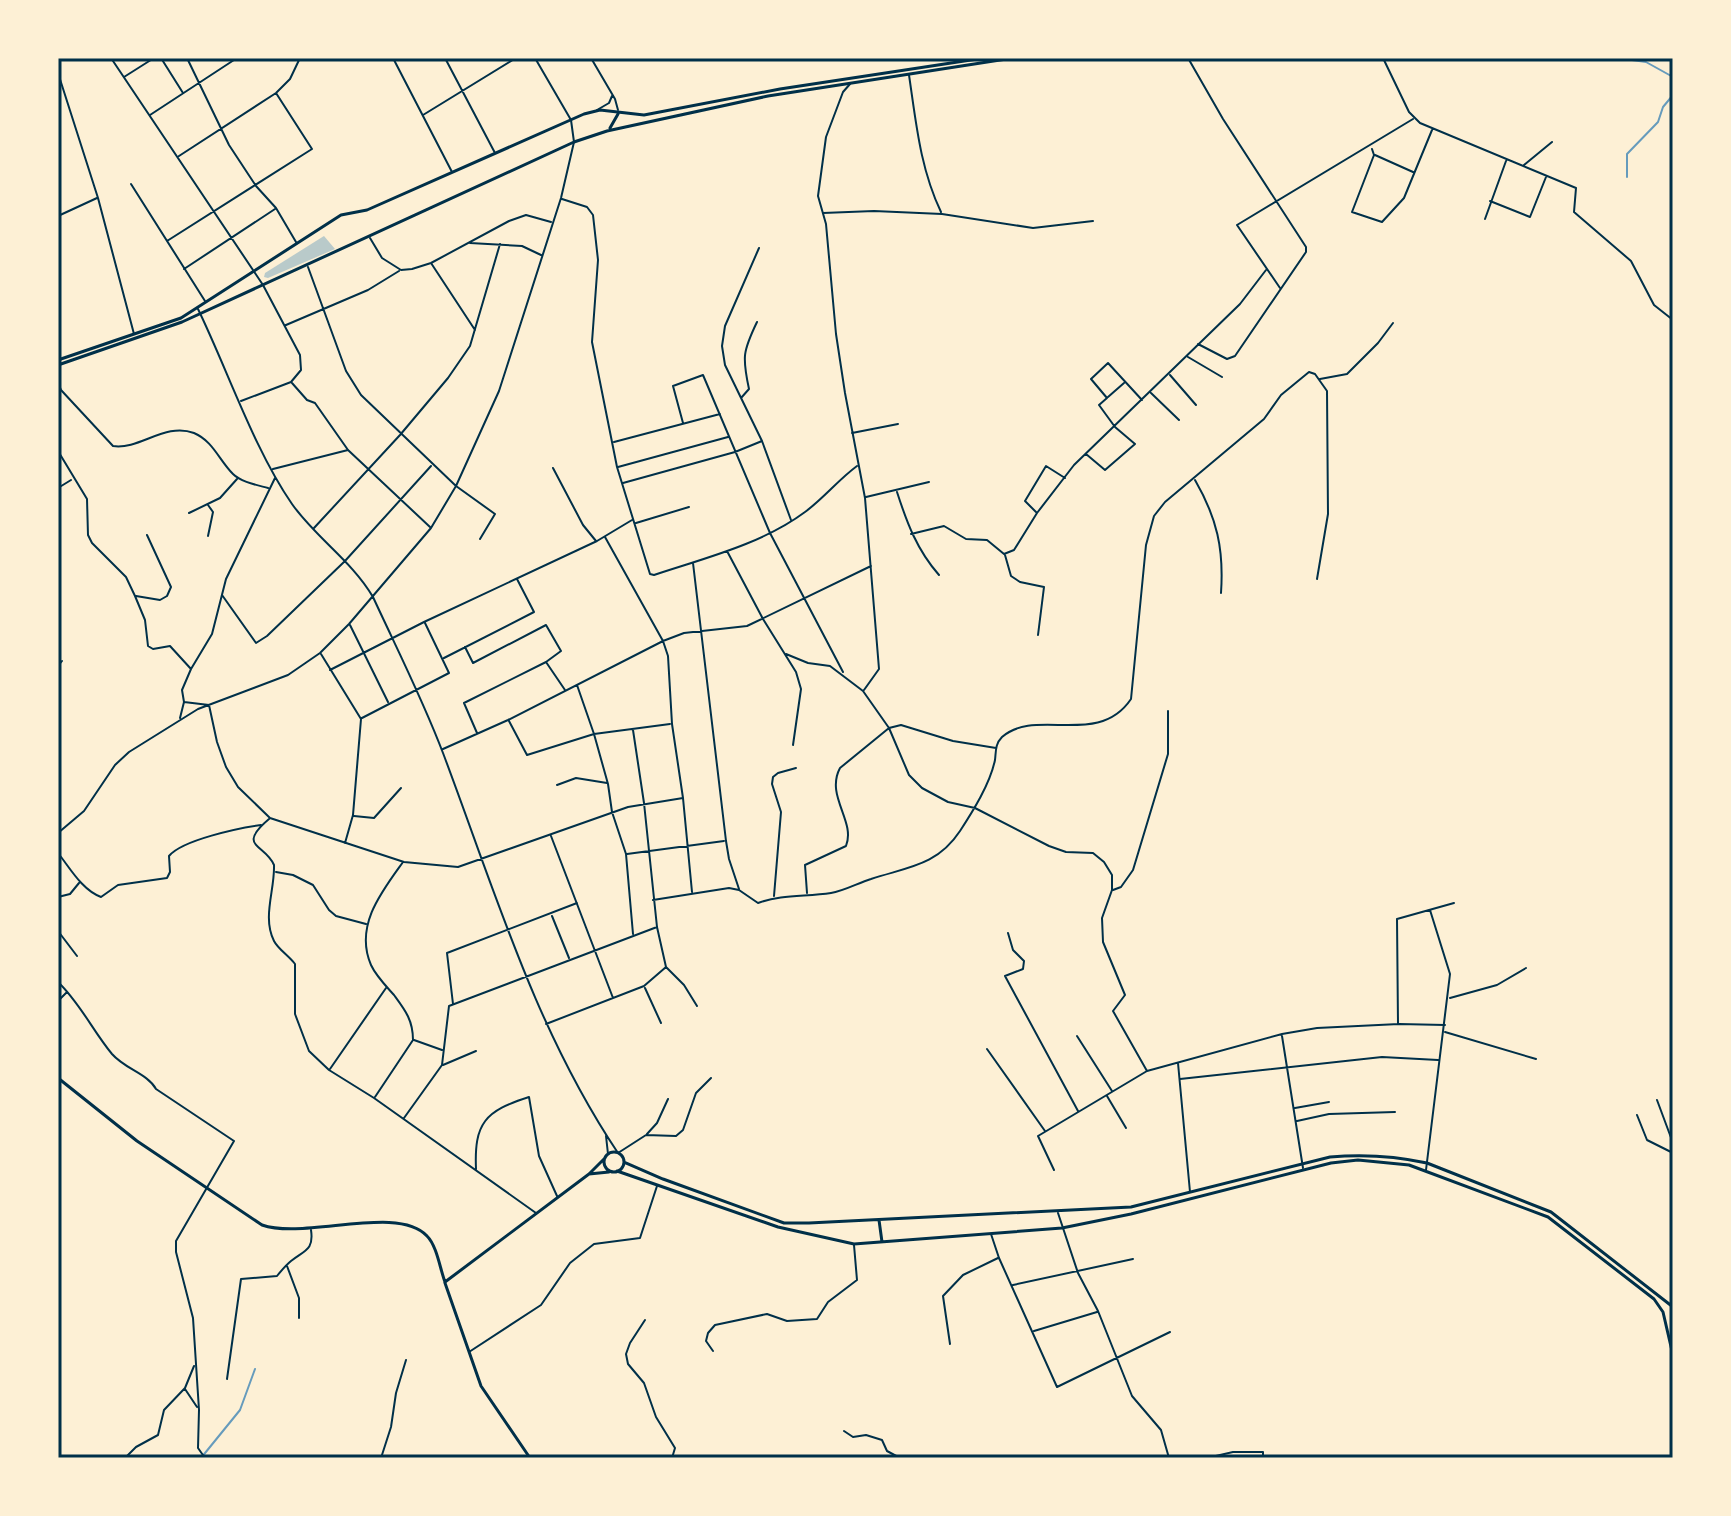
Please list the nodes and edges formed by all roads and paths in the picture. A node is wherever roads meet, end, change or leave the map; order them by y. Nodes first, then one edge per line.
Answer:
1 (111, 58) edge
2 (154, 58) edge
3 (161, 58) edge
4 (187, 58) edge
5 (237, 58) edge
6 (291, 58) edge
7 (300, 58) edge
8 (393, 58) edge
9 (445, 58) edge
10 (516, 58) edge
11 (535, 58) edge
12 (591, 58) edge
13 (984, 58) edge
14 (1013, 58) edge
15 (1188, 58) edge
16 (1383, 58) edge
17 (297, 64) junction
18 (58, 73) edge
19 (908, 73) junction
20 (123, 78) junction
21 (852, 82) junction
22 (199, 85) junction
23 (464, 91) junction
24 (276, 93) junction
25 (184, 94) junction
26 (612, 95) junction
27 (595, 111) junction
28 (606, 111) junction
29 (618, 113) junction
30 (422, 115) junction
31 (149, 116) junction
32 (1414, 119) junction
33 (571, 120) junction
34 (614, 122) junction
35 (223, 128) junction
36 (1432, 129) junction
37 (607, 131) junction
38 (574, 142) junction
39 (1552, 142) dead end
40 (1372, 146) junction
41 (496, 154) junction
42 (1374, 155) junction
43 (178, 157) junction
44 (1506, 160) junction
45 (1523, 166) junction
46 (452, 173) junction
47 (1415, 173) junction
48 (1546, 176) junction
49 (131, 184) dead end
50 (256, 186) junction
51 (98, 198) junction
52 (561, 198) junction
53 (1277, 201) junction
54 (1490, 201) junction
55 (276, 208) junction
56 (213, 212) junction
57 (822, 213) junction
58 (942, 214) junction
59 (58, 216) edge
60 (1485, 219) dead end
61 (1093, 221) dead end
62 (552, 222) junction
63 (370, 237) junction
64 (232, 238) junction
65 (167, 241) junction
66 (297, 243) junction
67 (468, 243) junction
68 (500, 244) junction
69 (759, 248) dead end
70 (543, 256) junction
71 (431, 263) junction
72 (308, 267) junction
73 (184, 269) junction
74 (401, 270) junction
75 (1266, 270) junction
76 (253, 272) junction
77 (263, 285) junction
78 (1281, 289) junction
79 (205, 302) junction
80 (197, 308) junction
81 (324, 310) junction
82 (200, 314) junction
83 (1673, 320) edge
84 (757, 322) dead end
85 (1393, 323) dead end
86 (285, 326) junction
87 (476, 331) junction
88 (135, 337) junction
89 (1197, 344) junction
90 (1186, 355) junction
91 (58, 363) edge
92 (1169, 374) junction
93 (1222, 377) dead end
94 (1319, 379) junction
95 (291, 382) junction
96 (1126, 382) junction
97 (58, 383) edge
98 (61, 390) junction
99 (1151, 392) junction
100 (58, 398) edge
101 (741, 398) junction
102 (1107, 398) junction
103 (240, 401) junction
104 (1143, 401) junction
105 (1196, 405) dead end
106 (721, 413) junction
107 (1179, 420) dead end
108 (683, 423) junction
109 (898, 424) dead end
110 (1115, 427) junction
111 (851, 433) junction
112 (400, 435) junction
113 (729, 437) junction
114 (762, 441) junction
115 (613, 442) junction
116 (348, 450) junction
117 (58, 451) edge
118 (735, 452) junction
119 (1085, 454) junction
120 (432, 465) junction
121 (857, 466) junction
122 (617, 467) junction
123 (553, 468) dead end
124 (272, 469) junction
125 (370, 469) junction
126 (275, 477) junction
127 (238, 478) junction
128 (1065, 478) junction
129 (1194, 478) junction
130 (73, 479) junction
131 (929, 482) dead end
132 (622, 483) junction
133 (456, 486) junction
134 (58, 488) edge
135 (268, 488) junction
136 (897, 492) junction
137 (865, 498) junction
138 (402, 499) junction
139 (208, 504) junction
140 (689, 507) dead end
141 (189, 513) dead end
142 (1037, 513) junction
143 (633, 519) junction
144 (791, 521) junction
145 (635, 524) junction
146 (431, 528) junction
147 (313, 529) junction
148 (770, 533) junction
149 (911, 534) junction
150 (147, 535) dead end
151 (208, 536) dead end
152 (605, 537) junction
153 (480, 539) dead end
154 (597, 541) junction
155 (726, 550) junction
156 (1004, 554) junction
157 (345, 561) junction
158 (693, 562) junction
159 (871, 566) junction
160 (939, 575) dead end
161 (517, 579) junction
162 (1317, 579) dead end
163 (1221, 593) dead end
164 (222, 595) junction
165 (135, 596) junction
166 (373, 597) junction
167 (803, 598) junction
168 (763, 619) junction
169 (424, 622) junction
170 (349, 624) junction
171 (700, 631) junction
172 (1038, 635) dead end
173 (392, 639) junction
174 (663, 641) junction
175 (465, 647) junction
176 (320, 653) junction
177 (364, 654) junction
178 (786, 654) junction
179 (443, 659) junction
180 (62, 661) dead end
181 (546, 662) junction
182 (58, 666) edge
183 (191, 669) junction
184 (330, 670) junction
185 (844, 675) junction
186 (577, 685) junction
187 (416, 690) junction
188 (565, 691) junction
189 (863, 691) junction
190 (184, 702) junction
191 (388, 703) junction
192 (209, 705) junction
193 (1168, 711) dead end
194 (179, 719) junction
195 (361, 719) junction
196 (508, 720) junction
197 (672, 724) junction
198 (889, 728) junction
199 (633, 730) junction
200 (477, 734) junction
201 (594, 734) junction
202 (793, 745) dead end
203 (996, 748) junction
204 (442, 750) junction
205 (796, 768) dead end
206 (608, 784) junction
207 (557, 785) dead end
208 (401, 788) dead end
209 (683, 798) junction
210 (644, 803) junction
211 (975, 808) junction
212 (612, 812) junction
213 (353, 815) junction
214 (270, 818) junction
215 (262, 825) junction
216 (58, 833) edge
217 (551, 836) junction
218 (726, 841) junction
219 (345, 844) junction
220 (687, 846) junction
221 (650, 851) junction
222 (58, 853) edge
223 (626, 854) junction
224 (482, 859) junction
225 (404, 862) junction
226 (274, 871) junction
227 (80, 882) junction
228 (739, 890) junction
229 (1112, 890) junction
230 (692, 893) junction
231 (807, 894) junction
232 (58, 897) edge
233 (774, 897) junction
234 (653, 900) junction
235 (577, 903) junction
236 (1454, 903) dead end
237 (1430, 910) junction
238 (551, 914) junction
239 (368, 924) junction
240 (657, 927) junction
241 (507, 930) junction
242 (58, 931) edge
243 (1008, 933) dead end
244 (633, 935) junction
245 (593, 950) junction
246 (77, 956) dead end
247 (569, 959) junction
248 (666, 967) junction
249 (1526, 968) dead end
250 (524, 976) junction
251 (58, 982) edge
252 (644, 986) junction
253 (387, 987) junction
254 (68, 992) junction
255 (613, 998) junction
256 (1449, 998) junction
257 (58, 1001) edge
258 (454, 1005) junction
259 (697, 1006) dead end
260 (661, 1023) dead end
261 (545, 1024) junction
262 (1399, 1024) junction
263 (1445, 1025) junction
264 (1444, 1031) junction
265 (1282, 1034) junction
266 (1077, 1036) dead end
267 (413, 1040) junction
268 (987, 1049) dead end
269 (443, 1050) junction
270 (476, 1051) dead end
271 (1536, 1059) dead end
272 (1439, 1060) junction
273 (1178, 1063) junction
274 (442, 1065) junction
275 (1287, 1067) junction
276 (329, 1070) junction
277 (1147, 1071) junction
278 (58, 1077) edge
279 (711, 1078) dead end
280 (1180, 1079) junction
281 (1112, 1092) junction
282 (1107, 1095) junction
283 (374, 1098) junction
284 (668, 1099) dead end
285 (1657, 1100) dead end
286 (1329, 1102) dead end
287 (1294, 1109) junction
288 (1078, 1112) junction
289 (1395, 1112) dead end
290 (1637, 1115) dead end
291 (403, 1119) junction
292 (1296, 1121) junction
293 (1126, 1128) dead end
294 (1045, 1132) junction
295 (606, 1135) junction
296 (646, 1135) junction
297 (1673, 1143) edge
298 (618, 1153) junction
299 (1673, 1153) edge
300 (607, 1156) junction
301 (624, 1162) junction
302 (1302, 1163) junction
303 (1427, 1163) junction
304 (1303, 1169) junction
305 (476, 1170) junction
306 (1054, 1170) dead end
307 (1426, 1170) junction
308 (616, 1172) junction
309 (589, 1174) junction
310 (658, 1185) junction
311 (205, 1189) junction
312 (1190, 1191) junction
313 (558, 1197) junction
314 (1191, 1197) junction
315 (1058, 1211) junction
316 (537, 1213) junction
317 (879, 1220) junction
318 (311, 1228) junction
319 (1062, 1228) junction
320 (991, 1233) junction
321 (882, 1242) junction
322 (854, 1244) junction
323 (999, 1258) junction
324 (1133, 1259) dead end
325 (287, 1265) junction
326 (1078, 1273) junction
327 (445, 1282) junction
328 (1011, 1285) junction
329 (1673, 1307) edge
330 (1098, 1311) junction
331 (299, 1318) dead end
332 (645, 1320) dead end
333 (1033, 1332) junction
334 (1170, 1332) dead end
335 (950, 1344) dead end
336 (1672, 1349) edge
337 (713, 1351) dead end
338 (468, 1353) junction
339 (1117, 1359) junction
340 (406, 1360) dead end
341 (1673, 1363) edge
342 (194, 1365) junction
343 (227, 1379) dead end
344 (185, 1388) junction
345 (199, 1410) junction
346 (844, 1431) dead end
347 (125, 1458) edge
348 (205, 1458) edge
349 (381, 1458) edge
350 (530, 1458) edge
351 (672, 1458) edge
352 (900, 1458) edge
353 (1169, 1458) edge
354 (1207, 1458) edge
355 (1263, 1458) edge

1 - 20 street
2 - 20 street
3 - 25 street
4 - 22 street
5 - 22 street
6 - 17 street
7 - 17 street
8 - 30 street
9 - 23 street
10 - 23 street
11 - 33 street
12 - 26 street
13 - 29 main road
14 - 19 main road
15 - 53 street
16 - 32 street
17 - 24 street
18 - 51 street
19 - 21 main road
19 - 58 street
20 - 31 street
21 - 37 main road
21 - 57 street
22 - 25 street
22 - 35 street
23 - 30 street
23 - 41 street
24 - 35 street
24 - 50 street
25 - 31 street
26 - 27 street
26 - 29 street
27 - 28 main road
27 - 33 main road
28 - 29 main road
28 - 34 main road
29 - 34 main road
30 - 46 street
31 - 43 street
32 - 36 street
32 - 40 street
33 - 38 street
33 - 41 main road
34 - 37 main road
35 - 43 street
35 - 50 street
36 - 44 street
36 - 47 street
37 - 38 main road
38 - 52 street
38 - 63 main road
39 - 45 street
40 - 42 street
40 - 53 street
41 - 46 main road
42 - 47 street
42 - 47 street
43 - 56 street
44 - 45 street
44 - 54 street
45 - 48 street
46 - 66 main road
48 - 54 street
48 - 83 street
49 - 65 street
50 - 55 street
50 - 56 street
51 - 59 street
51 - 88 street
52 - 62 street
52 - 115 street
53 - 75 street
53 - 78 street
54 - 60 street
55 - 64 street
55 - 66 street
56 - 64 street
56 - 65 street
57 - 58 street
57 - 111 street
58 - 61 street
62 - 67 street
62 - 70 street
63 - 72 main road
63 - 74 street
64 - 73 street
64 - 76 street
65 - 73 street
66 - 76 main road
67 - 68 street
67 - 71 street
68 - 70 street
68 - 87 street
69 - 101 street
70 - 133 street
71 - 74 street
71 - 87 street
72 - 77 main road
72 - 81 street
73 - 79 street
74 - 81 street
75 - 78 street
75 - 89 street
76 - 77 street
76 - 79 main road
77 - 82 main road
77 - 86 street
78 - 89 street
79 - 80 main road
80 - 82 street
80 - 88 main road
81 - 86 street
81 - 112 street
82 - 88 main road
82 - 103 street
84 - 101 street
85 - 94 street
86 - 95 street
87 - 112 street
88 - 91 main road
89 - 90 street
90 - 92 street
90 - 93 street
92 - 99 street
92 - 105 street
94 - 129 street
94 - 162 street
95 - 103 street
95 - 116 street
96 - 102 street
96 - 102 street
96 - 104 street
97 - 98 street
98 - 100 street
98 - 127 street
99 - 104 street
99 - 107 street
101 - 114 street
102 - 110 street
103 - 124 street
104 - 110 street
106 - 108 street
106 - 108 street
106 - 113 street
108 - 115 street
109 - 111 street
110 - 119 street
110 - 119 street
111 - 121 street
112 - 120 street
112 - 125 street
113 - 118 street
113 - 122 street
114 - 118 street
114 - 144 street
115 - 122 street
116 - 124 street
116 - 125 street
117 - 130 street
118 - 132 street
118 - 148 street
119 - 128 street
120 - 133 street
120 - 138 street
121 - 137 street
121 - 144 street
122 - 132 street
123 - 154 street
124 - 126 street
125 - 138 street
125 - 147 street
126 - 135 street
126 - 147 street
127 - 135 street
127 - 139 street
128 - 142 street
128 - 142 street
129 - 163 street
129 - 203 street
130 - 134 street
130 - 165 street
131 - 136 street
132 - 143 street
133 - 146 street
133 - 153 street
135 - 164 street
136 - 137 street
136 - 149 street
137 - 159 street
138 - 146 street
138 - 157 street
139 - 141 street
139 - 151 street
140 - 145 street
142 - 156 street
143 - 145 street
143 - 152 street
144 - 148 street
145 - 158 street
146 - 166 street
147 - 157 street
148 - 155 street
148 - 167 street
149 - 156 street
149 - 160 street
150 - 165 street
152 - 154 street
152 - 174 street
154 - 161 street
155 - 158 street
155 - 168 street
156 - 172 street
157 - 164 street
157 - 166 street
158 - 171 street
159 - 167 street
159 - 189 street
161 - 169 street
161 - 175 street
164 - 183 street
165 - 183 street
166 - 170 street
166 - 173 street
167 - 168 street
167 - 185 street
168 - 171 street
168 - 178 street
169 - 173 street
169 - 179 street
170 - 176 street
170 - 177 street
171 - 174 street
171 - 218 street
173 - 177 street
173 - 187 street
174 - 186 street
174 - 197 street
175 - 179 street
175 - 181 street
176 - 184 street
176 - 192 street
177 - 184 street
177 - 191 street
178 - 185 street
178 - 202 street
179 - 187 street
180 - 182 street
181 - 188 street
181 - 200 street
183 - 190 street
184 - 195 street
185 - 189 street
186 - 188 street
186 - 201 street
187 - 191 street
187 - 204 street
188 - 196 street
189 - 198 street
190 - 192 street
190 - 194 street
191 - 195 street
192 - 194 street
192 - 214 street
193 - 229 street
194 - 216 street
195 - 213 street
196 - 200 street
196 - 201 street
197 - 199 street
197 - 209 street
198 - 203 street
198 - 211 street
198 - 231 street
199 - 201 street
199 - 210 street
200 - 204 street
201 - 206 street
203 - 211 street
204 - 224 street
205 - 233 street
206 - 207 street
206 - 212 street
208 - 213 street
209 - 210 street
209 - 220 street
210 - 212 street
210 - 221 street
211 - 229 street
211 - 231 street
212 - 217 street
212 - 223 street
213 - 219 street
214 - 215 street
214 - 219 street
215 - 226 street
215 - 227 street
217 - 224 street
217 - 235 street
218 - 220 street
218 - 228 street
219 - 225 street
220 - 221 street
220 - 230 street
221 - 223 street
221 - 234 street
222 - 227 street
223 - 244 street
224 - 225 street
224 - 241 street
225 - 239 street
226 - 239 street
226 - 276 street
227 - 232 street
228 - 230 street
228 - 233 street
229 - 277 street
230 - 234 street
231 - 233 street
234 - 240 street
235 - 238 street
235 - 245 street
236 - 237 street
237 - 256 street
237 - 262 street
238 - 241 street
238 - 247 street
239 - 253 street
240 - 244 street
240 - 248 street
241 - 250 street
241 - 258 street
242 - 246 street
243 - 288 street
244 - 245 street
245 - 247 street
245 - 255 street
247 - 250 street
248 - 252 street
248 - 259 street
249 - 256 street
250 - 258 street
250 - 261 street
251 - 254 street
252 - 255 street
252 - 260 street
253 - 267 street
253 - 276 street
254 - 257 street
254 - 311 street
255 - 261 street
256 - 263 street
258 - 269 street
261 - 295 street
262 - 263 street
262 - 265 street
263 - 264 street
264 - 271 street
264 - 272 street
265 - 273 street
265 - 275 street
266 - 281 street
267 - 269 street
267 - 283 street
268 - 294 street
269 - 274 street
270 - 274 street
272 - 275 street
272 - 303 street
273 - 277 street
273 - 280 street
274 - 291 street
275 - 280 street
275 - 287 street
276 - 283 street
277 - 281 street
278 - 311 main road
279 - 296 street
280 - 312 street
281 - 282 street
282 - 288 street
282 - 293 street
283 - 291 street
284 - 296 street
285 - 297 street
286 - 287 street
287 - 292 street
288 - 294 street
289 - 292 street
290 - 299 street
291 - 305 street
292 - 302 street
294 - 306 street
295 - 298 street
295 - 300 street
296 - 298 street
298 - 300 main road
298 - 301 main road
300 - 308 main road
300 - 309 main road
301 - 308 main road
301 - 317 main road
302 - 303 main road
302 - 304 street
302 - 312 main road
303 - 307 street
303 - 329 main road
304 - 307 main road
304 - 314 main road
305 - 313 street
305 - 316 street
307 - 336 main road
308 - 309 main road
308 - 310 main road
309 - 313 main road
310 - 322 main road
310 - 338 street
311 - 318 main road
311 - 342 street
312 - 314 street
312 - 315 main road
313 - 316 main road
314 - 319 main road
315 - 317 main road
315 - 319 street
316 - 327 main road
317 - 321 main road
318 - 325 street
318 - 327 main road
319 - 320 main road
319 - 326 street
320 - 321 main road
320 - 323 street
321 - 322 main road
322 - 337 street
323 - 328 street
323 - 335 street
324 - 326 street
325 - 331 street
325 - 343 street
326 - 328 street
326 - 330 street
327 - 338 main road
328 - 333 street
330 - 333 street
330 - 339 street
332 - 351 street
333 - 339 street
334 - 339 street
336 - 341 main road
338 - 350 main road
339 - 353 street
340 - 349 street
342 - 344 street
342 - 345 street
344 - 345 street
344 - 347 street
345 - 348 street
346 - 352 street
354 - 355 street

